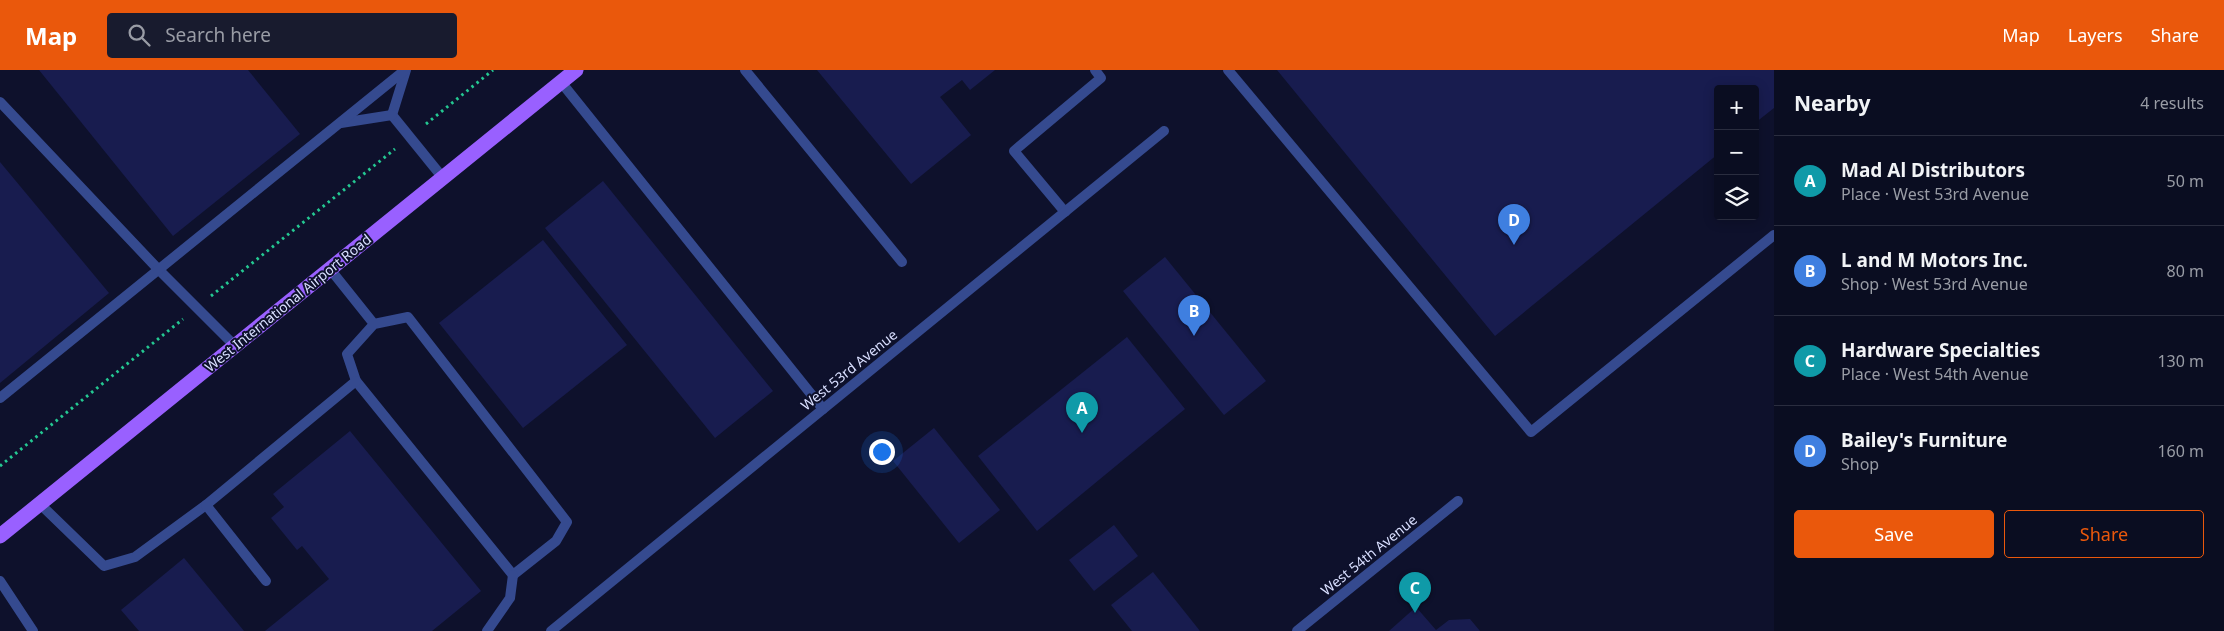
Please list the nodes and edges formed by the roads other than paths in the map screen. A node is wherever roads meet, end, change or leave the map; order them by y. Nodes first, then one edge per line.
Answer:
1 (406, 70) edge
2 (576, 70) edge
3 (745, 70) edge
4 (1095, 70) edge
5 (1228, 70) edge
6 (561, 82) junction
7 (0, 102) edge
8 (392, 115) junction
9 (340, 123) junction
10 (1164, 131) dead end
11 (443, 178) junction
12 (1065, 212) junction
13 (1774, 235) edge
14 (902, 262) dead end
15 (158, 269) junction
16 (330, 269) junction
17 (374, 324) junction
18 (235, 346) junction
19 (356, 381) junction
20 (0, 398) edge
21 (823, 409) junction
22 (1458, 501) dead end
23 (40, 504) junction
24 (206, 505) junction
25 (0, 536) edge
26 (513, 575) junction
27 (0, 581) edge
28 (266, 581) dead end
29 (33, 631) edge
30 (487, 631) edge
31 (551, 631) edge
32 (1298, 631) edge

1 - 8 street
1 - 9 street
2 - 6 main road, West International Airport Road
3 - 14 street
4 - 12 street
5 - 13 street
6 - 11 main road, West International Airport Road
6 - 21 street
7 - 15 street
8 - 9 street
8 - 11 street
9 - 15 street
10 - 12 street, West 53rd Avenue
11 - 16 main road, West International Airport Road
12 - 21 street, West 53rd Avenue
15 - 18 street
15 - 20 street
16 - 17 street
16 - 18 main road, West International Airport Road
17 - 19 street
17 - 26 street
18 - 23 main road, West International Airport Road
19 - 24 street
19 - 26 street
21 - 31 street, West 53rd Avenue
22 - 32 street, West 54th Avenue
23 - 24 street
23 - 25 main road, West International Airport Road
24 - 28 street
26 - 30 street
27 - 29 street

